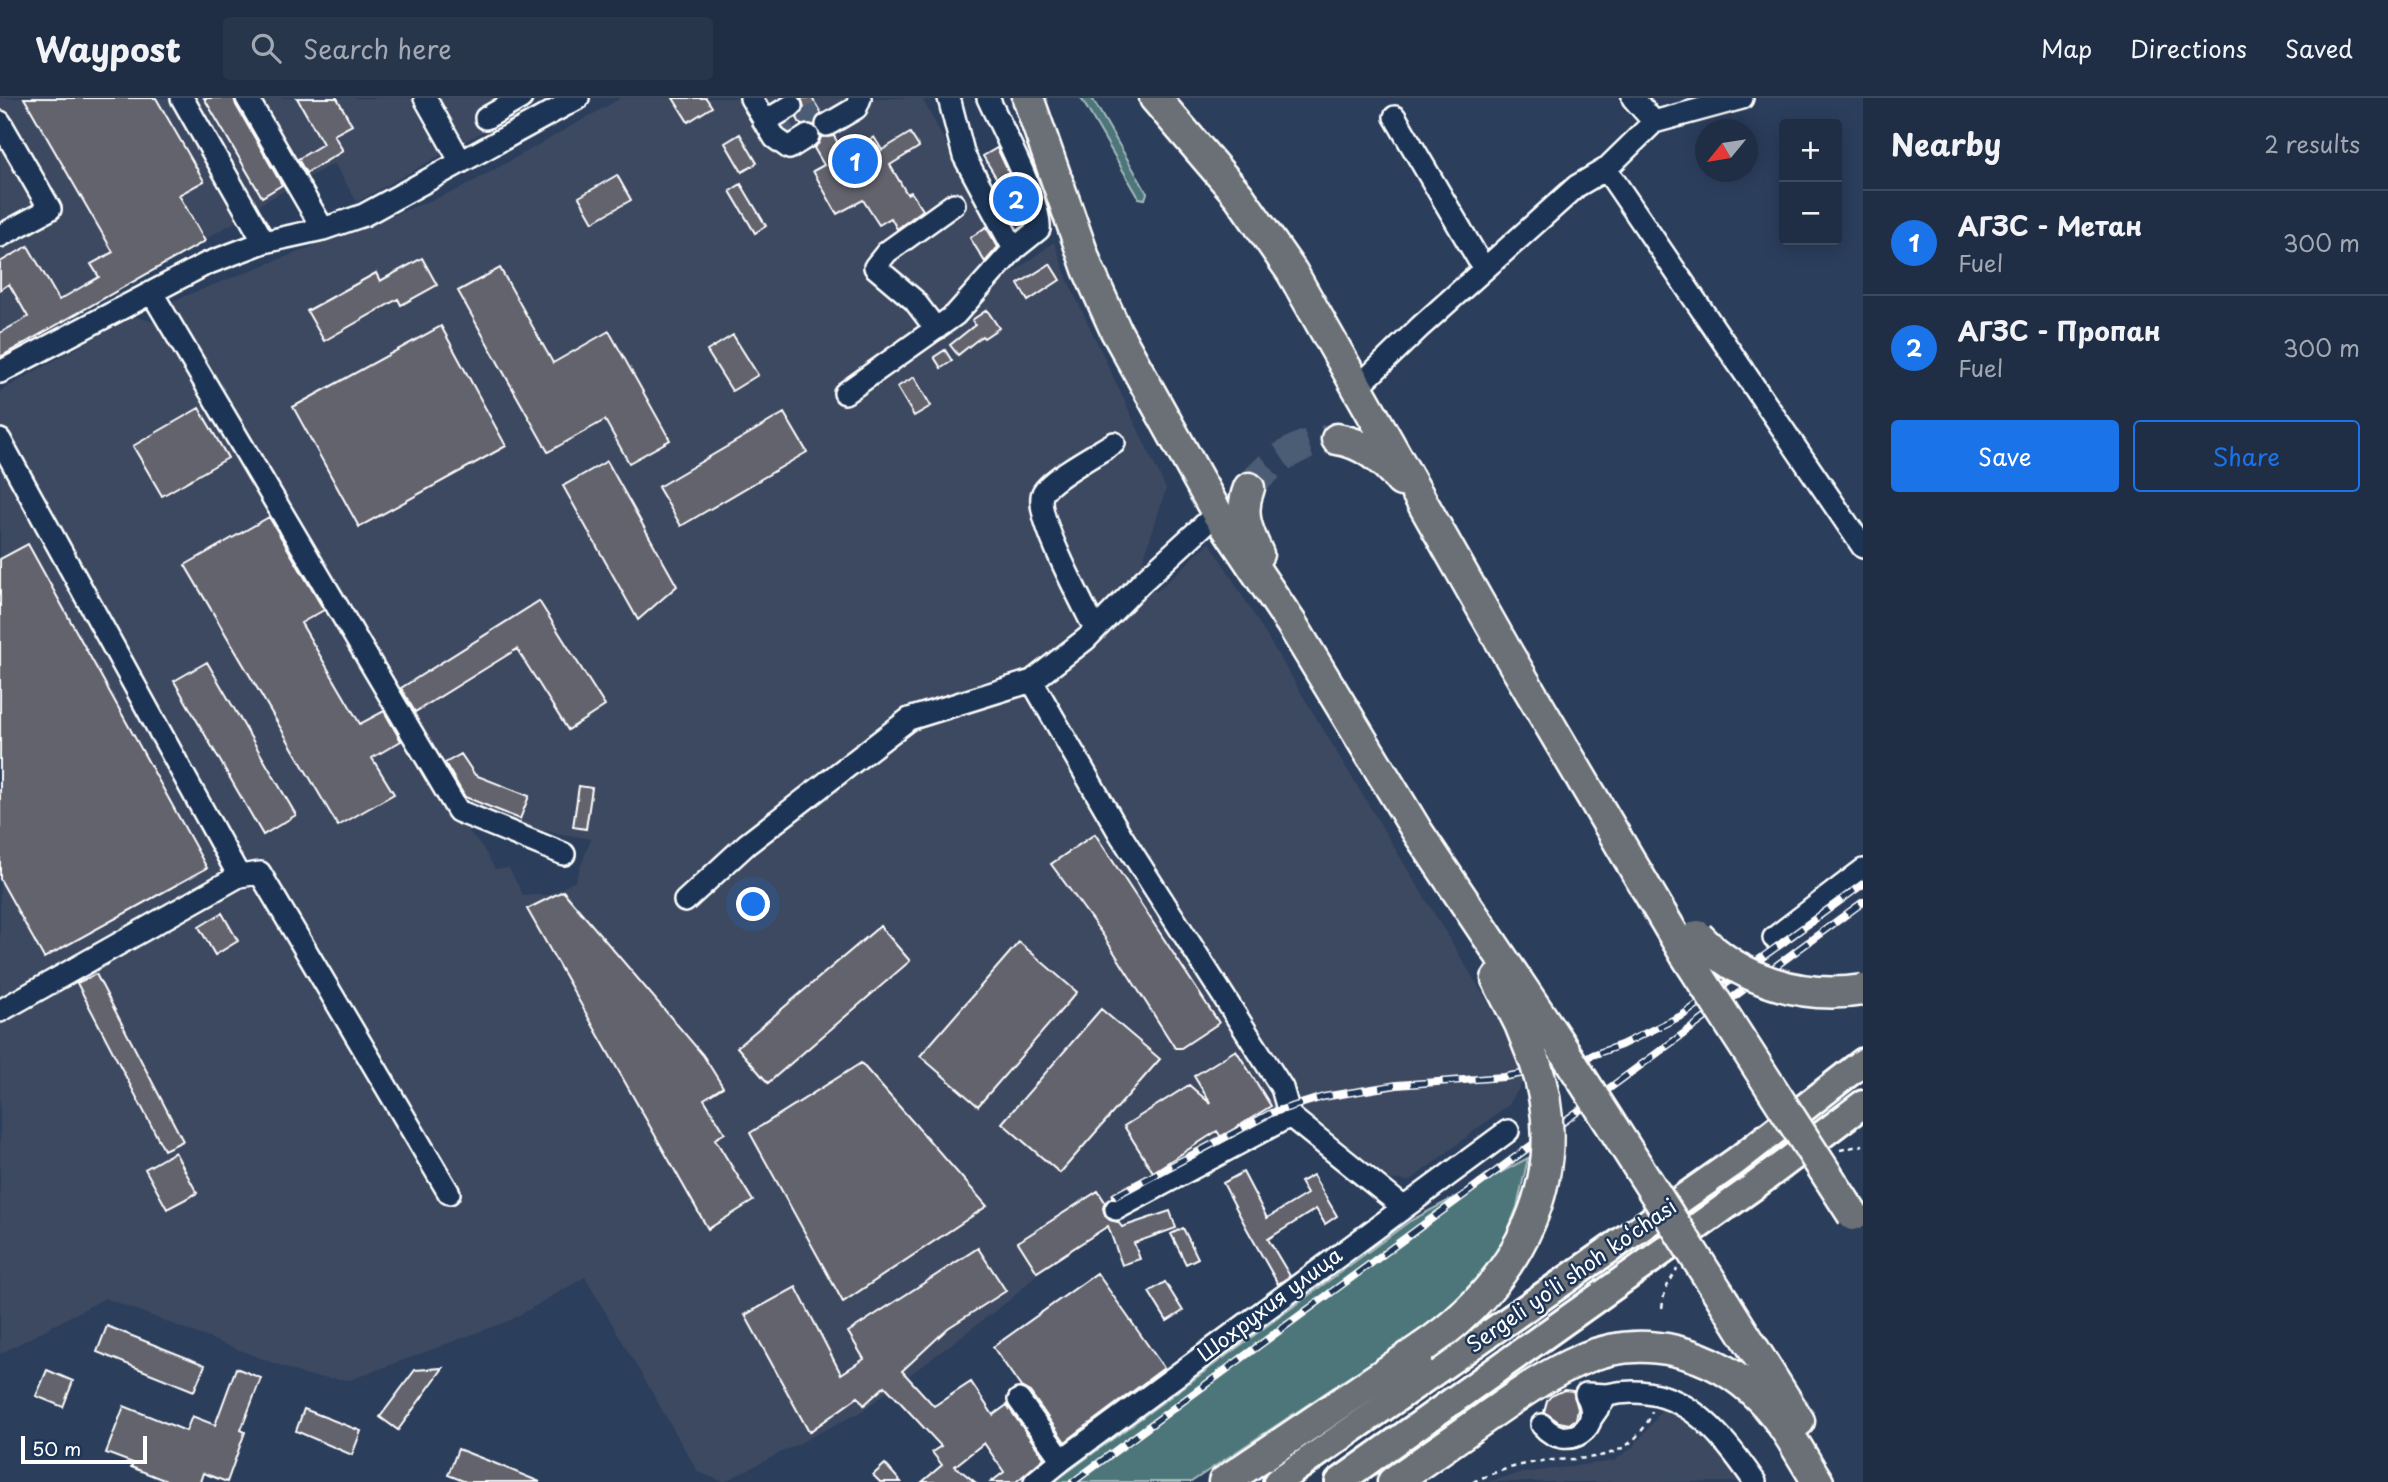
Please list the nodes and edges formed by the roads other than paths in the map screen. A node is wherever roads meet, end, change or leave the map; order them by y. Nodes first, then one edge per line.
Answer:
1 (182, 98) edge
2 (247, 98) edge
3 (425, 98) edge
4 (522, 98) edge
5 (578, 98) edge
6 (846, 98) edge
7 (860, 98) edge
8 (949, 98) edge
9 (988, 98) edge
10 (1028, 98) edge
11 (1155, 98) edge
12 (1633, 98) edge
13 (1742, 98) edge
14 (553, 104) edge
15 (767, 106) edge
16 (1395, 117) dead end
17 (486, 118) dead end
18 (0, 122) edge
19 (1654, 122) junction
20 (808, 136) dead end
21 (461, 162) junction
22 (1606, 169) junction
23 (1028, 185) junction
24 (954, 204) dead end
25 (992, 206) junction
26 (323, 229) junction
27 (0, 236) edge
28 (264, 242) junction
29 (1014, 249) junction
30 (1484, 269) junction
31 (152, 293) junction
32 (936, 329) junction
33 (0, 372) edge
34 (1358, 387) junction
35 (845, 393) dead end
36 (1337, 439) tunnel mouth
37 (0, 440) edge
38 (1114, 443) dead end
39 (1249, 488) tunnel mouth
40 (1217, 513) junction
41 (1429, 513) junction
42 (1863, 547) edge
43 (1292, 623) junction
44 (1095, 629) junction
45 (1032, 681) junction
46 (1417, 831) junction
47 (564, 854) dead end
48 (1863, 870) edge
49 (239, 876) junction
50 (685, 901) dead end
51 (1774, 937) dead end
52 (1692, 945) junction
53 (1863, 990) edge
54 (3, 1003) edge
55 (1863, 1062) edge
56 (1863, 1104) edge
57 (1290, 1116) junction
58 (1508, 1131) dead end
59 (449, 1193) dead end
60 (1403, 1207) junction
61 (1116, 1209) dead end
62 (1858, 1223) edge
63 (1019, 1400) dead end
64 (1542, 1425) dead end
65 (1062, 1460) junction
66 (1035, 1482) edge
67 (1224, 1482) edge
68 (1277, 1482) edge
69 (1339, 1482) edge
70 (1393, 1482) edge
71 (1755, 1482) edge
72 (1818, 1482) edge
73 (1833, 1482) edge

1 - 28 street
2 - 26 street
3 - 21 street
4 - 17 street
5 - 14 street
6 - 7 street
8 - 25 street
9 - 23 street
10 - 40 highway
11 - 34 highway
12 - 19 street
13 - 19 street
14 - 21 street
15 - 20 street
16 - 30 street
18 - 27 street
19 - 22 street
21 - 26 street
22 - 30 street
22 - 42 street
23 - 25 street
23 - 29 street
24 - 32 street
25 - 29 street
26 - 28 street
28 - 31 street
29 - 32 street
30 - 34 street
31 - 33 street
31 - 47 street
32 - 35 street
34 - 41 highway
36 - 41 highway
37 - 49 street
38 - 44 street
39 - 43 highway
40 - 43 highway
40 - 44 street
41 - 52 highway
43 - 46 highway
44 - 45 street
45 - 50 street
45 - 57 street
46 - 67 highway, bridge
46 - 73 highway, bridge
48 - 51 street
49 - 54 street
49 - 59 street
52 - 53 highway, bridge
52 - 62 highway, bridge
55 - 68 main road, Sergeli yo‘li shoh ko‘chasi
56 - 69 main road, Sergeli yo‘li shoh ko‘chasi
57 - 60 street
57 - 61 street
58 - 60 street, Шохрухия улица
60 - 65 street, Шохрухия улица
63 - 65 street
64 - 71 street
65 - 66 street, Шохрухия улица
70 - 72 highway

